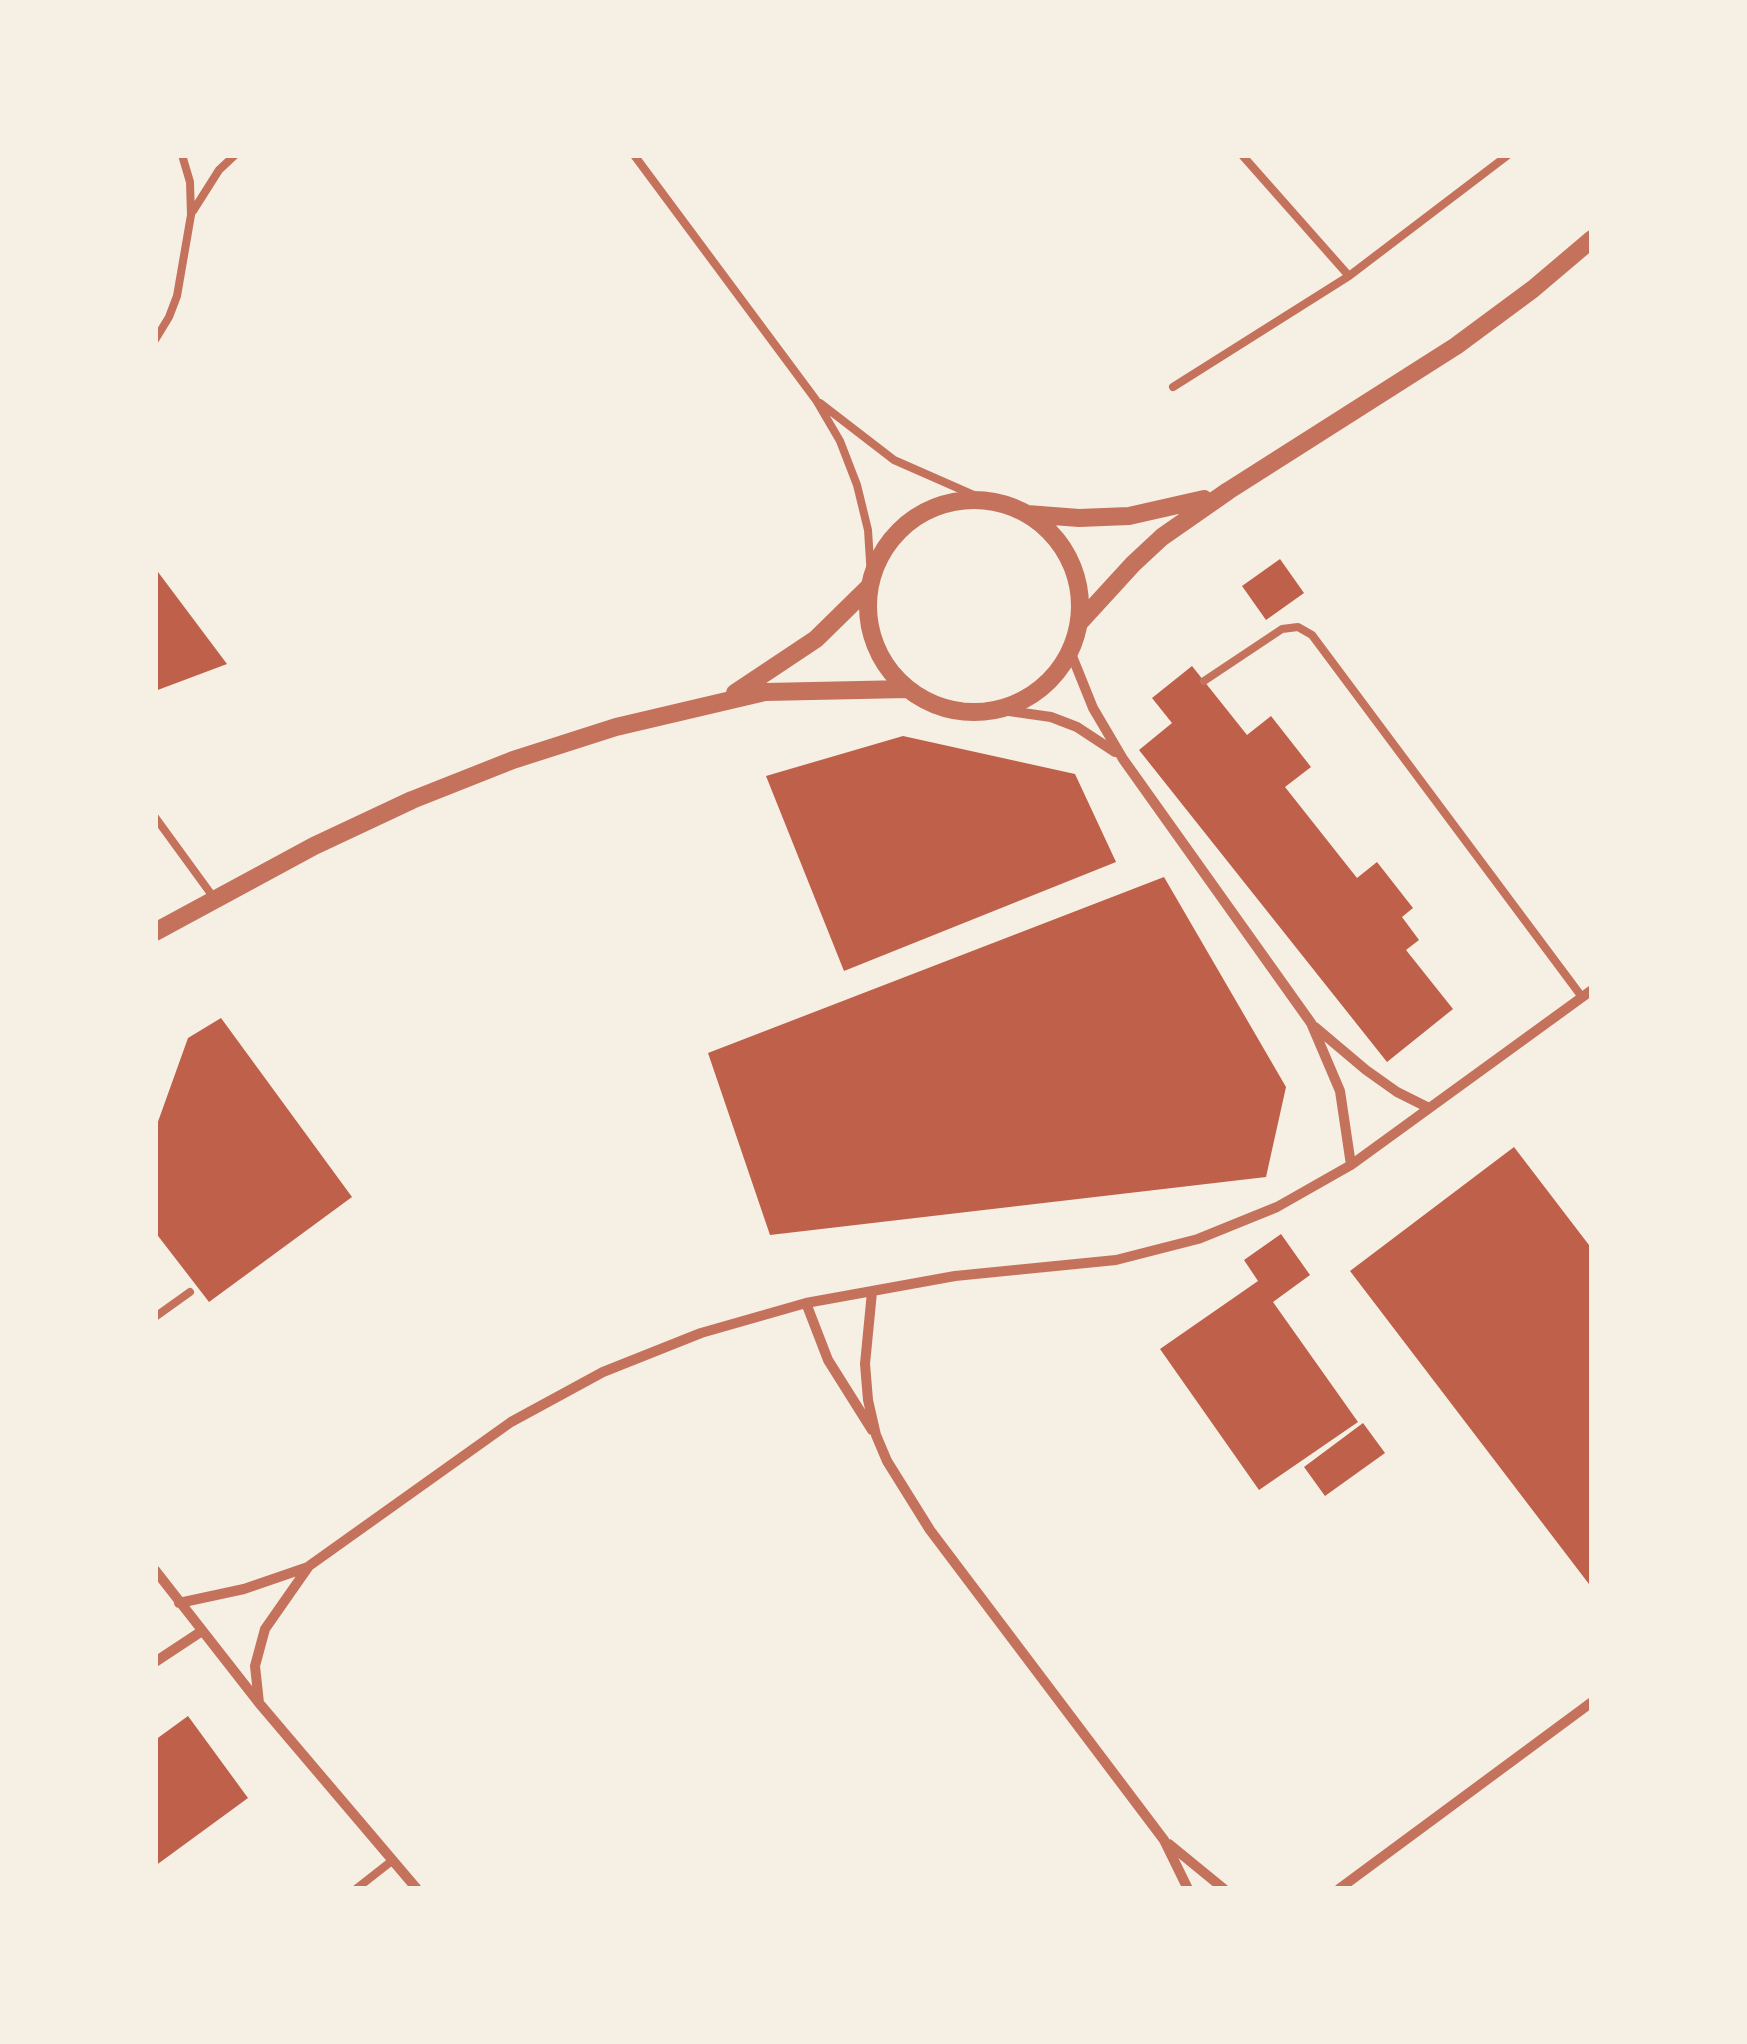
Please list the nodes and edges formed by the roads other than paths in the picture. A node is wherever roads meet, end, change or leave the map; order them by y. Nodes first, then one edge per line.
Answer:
1 (182, 155) edge
2 (235, 155) edge
3 (634, 155) edge
4 (1242, 155) edge
5 (1508, 155) edge
6 (191, 215) junction
7 (1592, 239) edge
8 (1350, 276) junction
9 (155, 340) edge
10 (1173, 387) dead end
11 (816, 400) junction
12 (1228, 492) junction
13 (985, 500) junction
14 (1027, 514) junction
15 (870, 582) junction
16 (1079, 623) junction
17 (1070, 650) junction
18 (1204, 680) dead end
19 (907, 688) junction
20 (722, 701) junction
21 (995, 709) junction
22 (1123, 758) junction
23 (155, 817) edge
24 (214, 898) junction
25 (155, 932) edge
26 (1587, 993) edge
27 (1311, 1022) junction
28 (1429, 1108) junction
29 (1350, 1165) junction
30 (190, 1292) dead end
31 (872, 1292) junction
32 (806, 1304) junction
33 (155, 1317) edge
34 (876, 1435) junction
35 (309, 1566) junction
36 (155, 1570) edge
37 (180, 1603) junction
38 (202, 1631) junction
39 (155, 1662) edge
40 (1592, 1702) edge
41 (259, 1704) junction
42 (1164, 1840) junction
43 (393, 1860) junction
44 (356, 1889) edge
45 (417, 1889) edge
46 (1188, 1889) edge
47 (1224, 1889) edge
48 (1340, 1889) edge

1 - 6 lane
2 - 6 lane
3 - 11 lane
4 - 8 lane
5 - 8 lane
6 - 9 lane
7 - 12 street
8 - 10 lane
11 - 13 lane
11 - 15 lane
12 - 14 street
12 - 16 street
13 - 14 street
13 - 15 street
14 - 16 street
15 - 19 street
15 - 20 street
16 - 17 street
17 - 21 street
17 - 22 street
18 - 26 lane
19 - 20 street
19 - 21 street
20 - 24 street
21 - 22 street
22 - 27 street
23 - 24 lane
24 - 25 street
26 - 28 street
27 - 28 street
27 - 29 street
28 - 29 street
29 - 31 street
30 - 33 lane
31 - 32 street
31 - 34 street
32 - 34 street
32 - 35 street
34 - 42 street
35 - 37 street
35 - 41 street
36 - 37 street
37 - 38 street
38 - 39 street
38 - 41 street
40 - 48 street
41 - 43 street
42 - 46 street
42 - 47 street
43 - 44 lane
43 - 45 street

